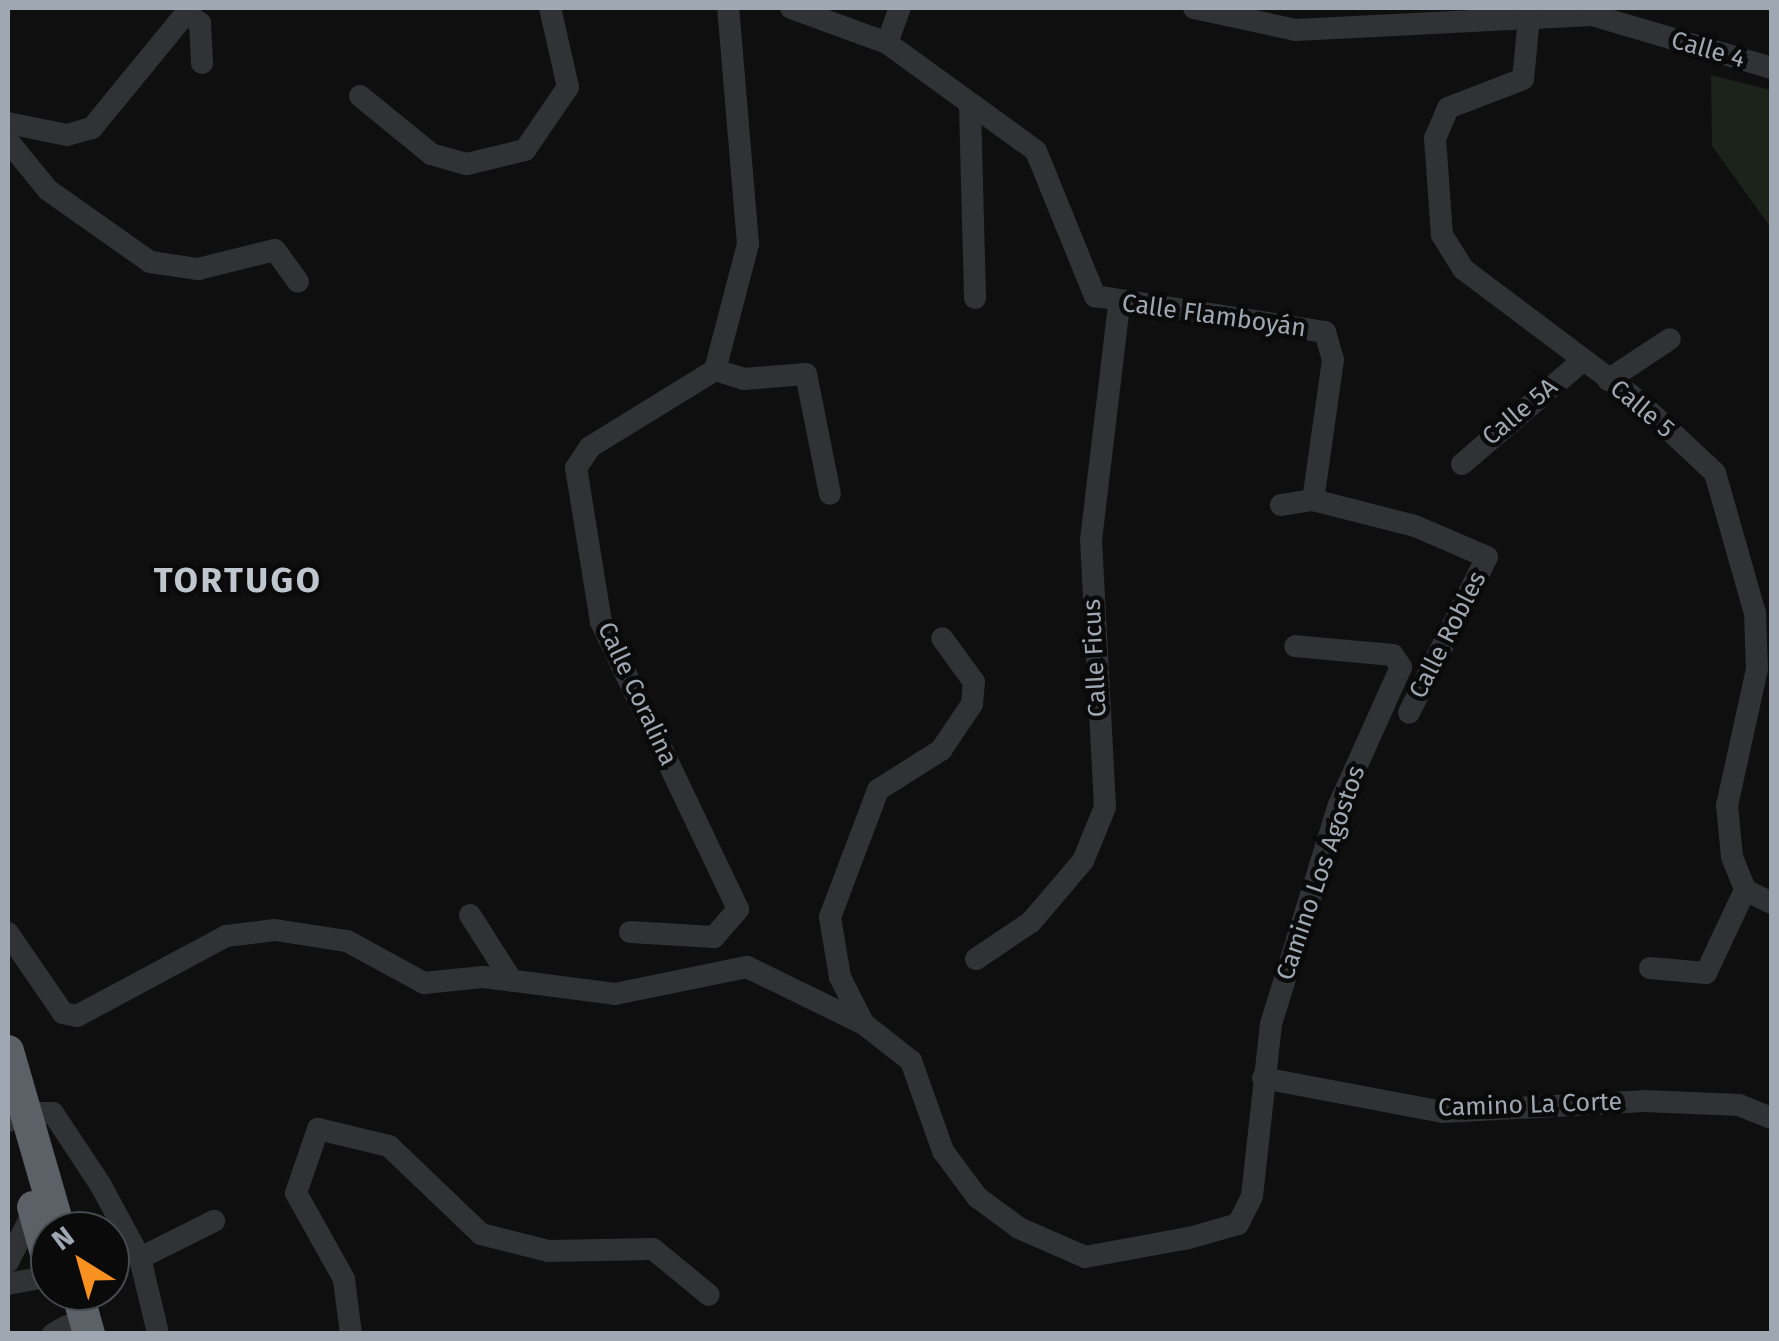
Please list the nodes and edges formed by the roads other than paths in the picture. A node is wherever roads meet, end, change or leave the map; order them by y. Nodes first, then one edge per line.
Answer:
1 (550, 8) edge
2 (728, 8) edge
3 (791, 8) edge
4 (900, 8) edge
5 (1194, 8) edge
6 (1529, 10) edge
7 (887, 44) junction
8 (202, 63) dead end
9 (1772, 68) edge
10 (360, 96) dead end
11 (970, 106) junction
12 (8, 123) edge
13 (8, 141) edge
14 (298, 282) dead end
15 (975, 298) dead end
16 (1119, 304) junction
17 (1670, 339) dead end
18 (1581, 362) junction
19 (715, 370) junction
20 (1608, 380) junction
21 (1462, 464) dead end
22 (830, 494) dead end
23 (1314, 500) junction
24 (1281, 505) dead end
25 (942, 638) dead end
26 (1295, 646) dead end
27 (1409, 713) dead end
28 (1746, 890) junction
29 (1772, 903) edge
30 (470, 915) dead end
31 (630, 932) dead end
32 (8, 933) edge
33 (976, 960) dead end
34 (1650, 968) dead end
35 (512, 981) junction
36 (864, 1024) junction
37 (8, 1051) edge
38 (1263, 1078) junction
39 (12, 1117) edge
40 (1772, 1118) edge
41 (44, 1211) edge
42 (214, 1222) dead end
43 (30, 1239) edge
44 (140, 1258) junction
45 (8, 1262) edge
46 (708, 1296) dead end
47 (157, 1328) dead end
48 (351, 1334) edge

1 - 10 street
2 - 19 street
3 - 7 street
4 - 7 street
5 - 6 street, Calle 4
6 - 9 street, Calle 4
6 - 18 street, Calle 5
7 - 11 street, Calle Flamboyán
8 - 12 street
11 - 15 street
11 - 16 street, Calle Flamboyán
13 - 14 street
16 - 23 street, Calle Flamboyán
16 - 33 street, Calle Ficus
17 - 20 street
18 - 20 street, Calle 5
18 - 21 street, Calle 5A
19 - 22 street
19 - 31 street, Calle Coralina
20 - 28 street, Calle 5
23 - 24 street
23 - 27 street, Calle Robles
25 - 36 street
26 - 38 street, Camino Los Agostos
28 - 29 street
28 - 34 street
30 - 35 street
32 - 35 street
35 - 36 street
36 - 38 street
37 - 39 highway
38 - 40 street, Camino La Corte
39 - 41 highway
39 - 44 street
42 - 44 street
43 - 45 street
44 - 47 street
46 - 48 street

